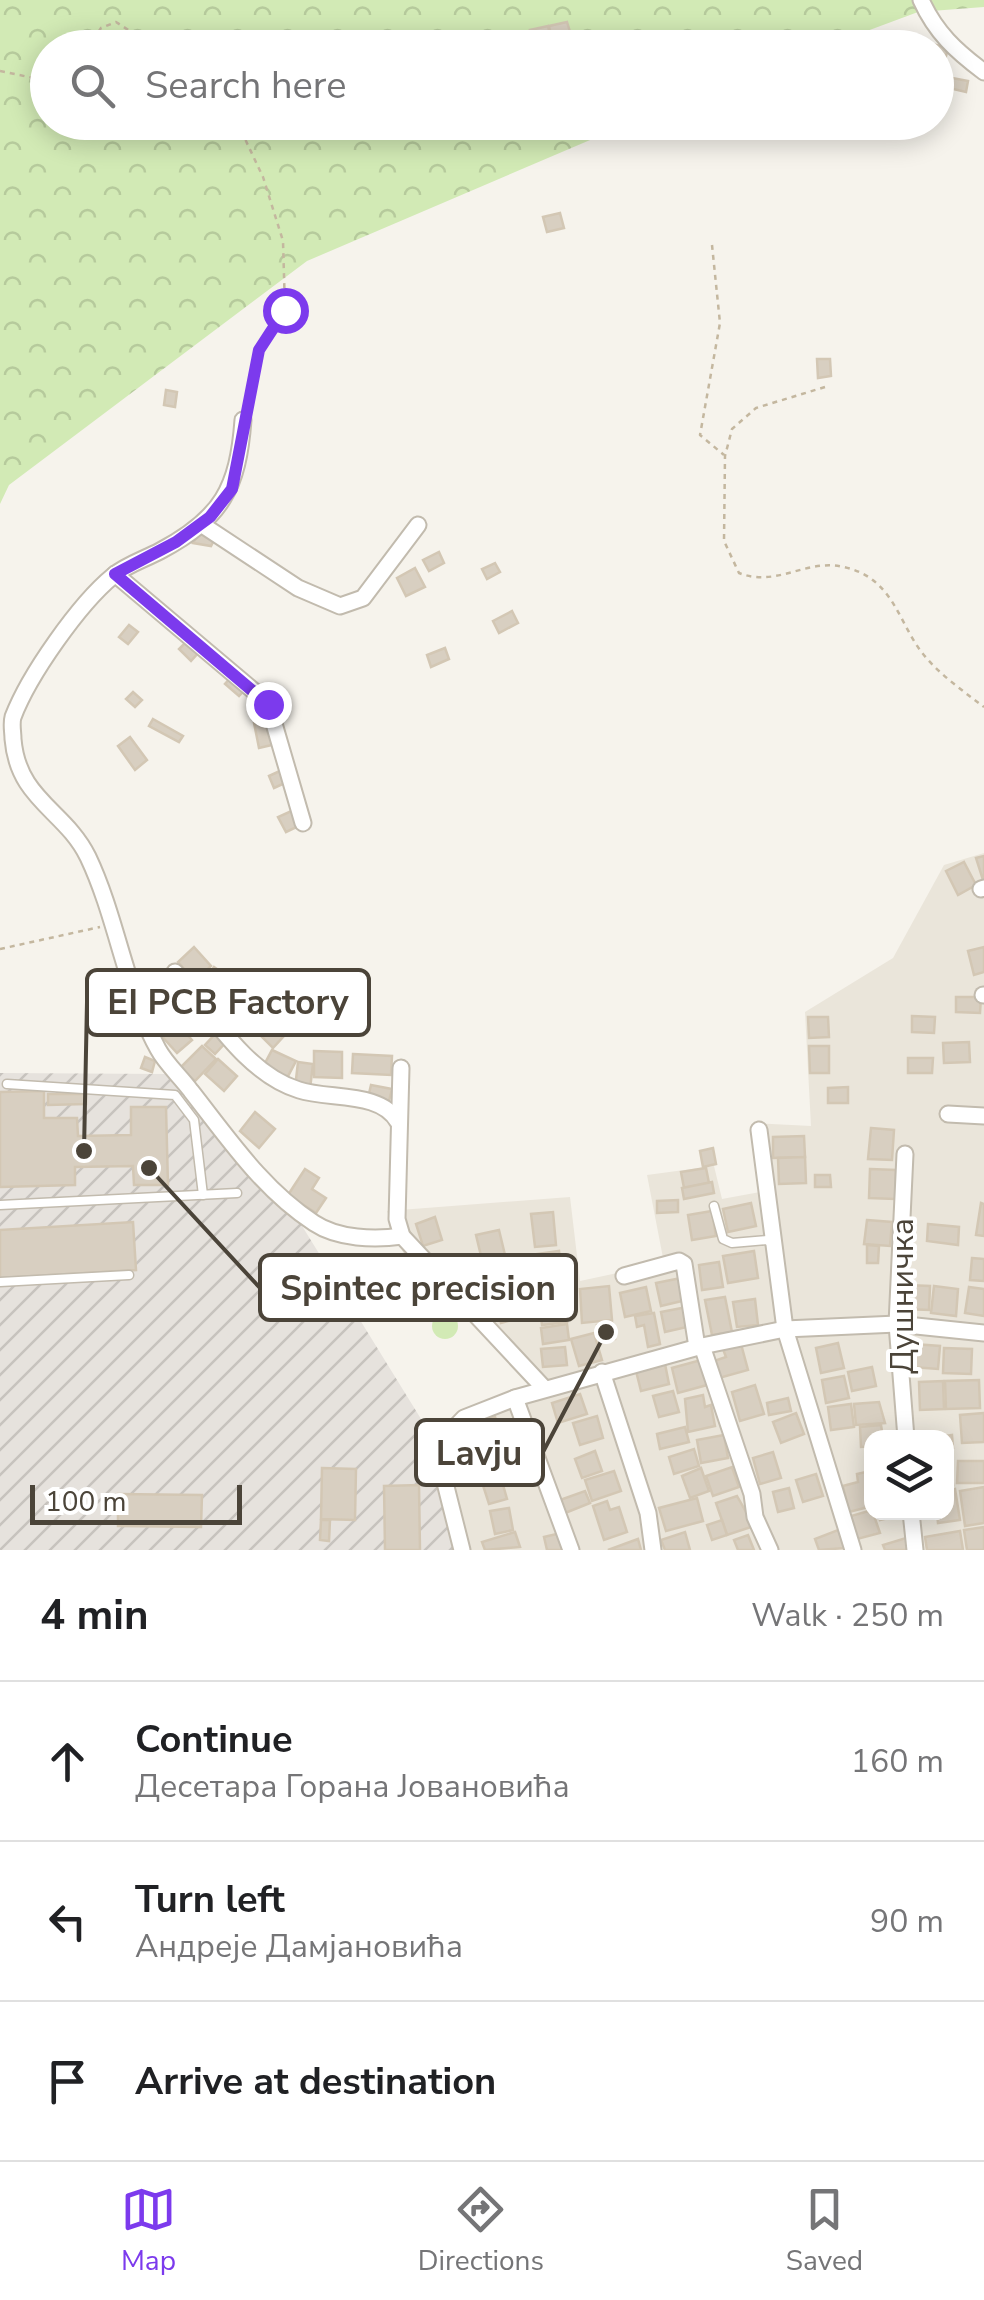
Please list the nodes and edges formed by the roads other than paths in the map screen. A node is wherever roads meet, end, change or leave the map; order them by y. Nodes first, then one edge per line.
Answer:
1 (921, 0) edge
2 (937, 30) edge
3 (954, 50) edge
4 (984, 72) edge
5 (243, 420) road end
6 (201, 524) junction
7 (418, 525) dead end
8 (115, 574) junction
9 (303, 823) dead end
10 (176, 972) dead end
11 (400, 1068) dead end
12 (7, 1084) dead end
13 (948, 1114) dead end
14 (984, 1116) edge
15 (398, 1122) junction
16 (759, 1130) dead end
17 (905, 1154) dead end
18 (237, 1193) dead end
19 (203, 1195) junction
20 (0, 1205) edge
21 (714, 1206) dead end
22 (402, 1236) junction
23 (776, 1248) junction
24 (128, 1275) dead end
25 (624, 1276) dead end
26 (0, 1282) edge
27 (897, 1324) junction
28 (785, 1329) junction
29 (984, 1333) edge
30 (699, 1346) junction
31 (602, 1372) junction
32 (544, 1388) junction
33 (515, 1398) junction
34 (905, 1430) edge
35 (912, 1520) edge
36 (462, 1550) edge
37 (571, 1550) edge
38 (652, 1550) edge
39 (770, 1550) edge
40 (853, 1550) edge
41 (915, 1550) edge

1 - 2 street
3 - 4 street
5 - 6 street
6 - 7 street
6 - 8 street
8 - 9 street
8 - 22 street
10 - 15 street
11 - 15 street
12 - 19 lane
13 - 14 street
15 - 22 street
16 - 23 street
17 - 27 street, Душничка
18 - 19 lane
19 - 20 lane
21 - 23 lane
22 - 32 street
23 - 28 street
24 - 26 lane
25 - 30 street
27 - 28 street
27 - 29 street
27 - 34 street, Душничка
28 - 30 street
28 - 40 street
30 - 31 street
30 - 39 street
31 - 32 street
31 - 38 street
32 - 33 street
33 - 36 street
33 - 37 street
35 - 41 street

